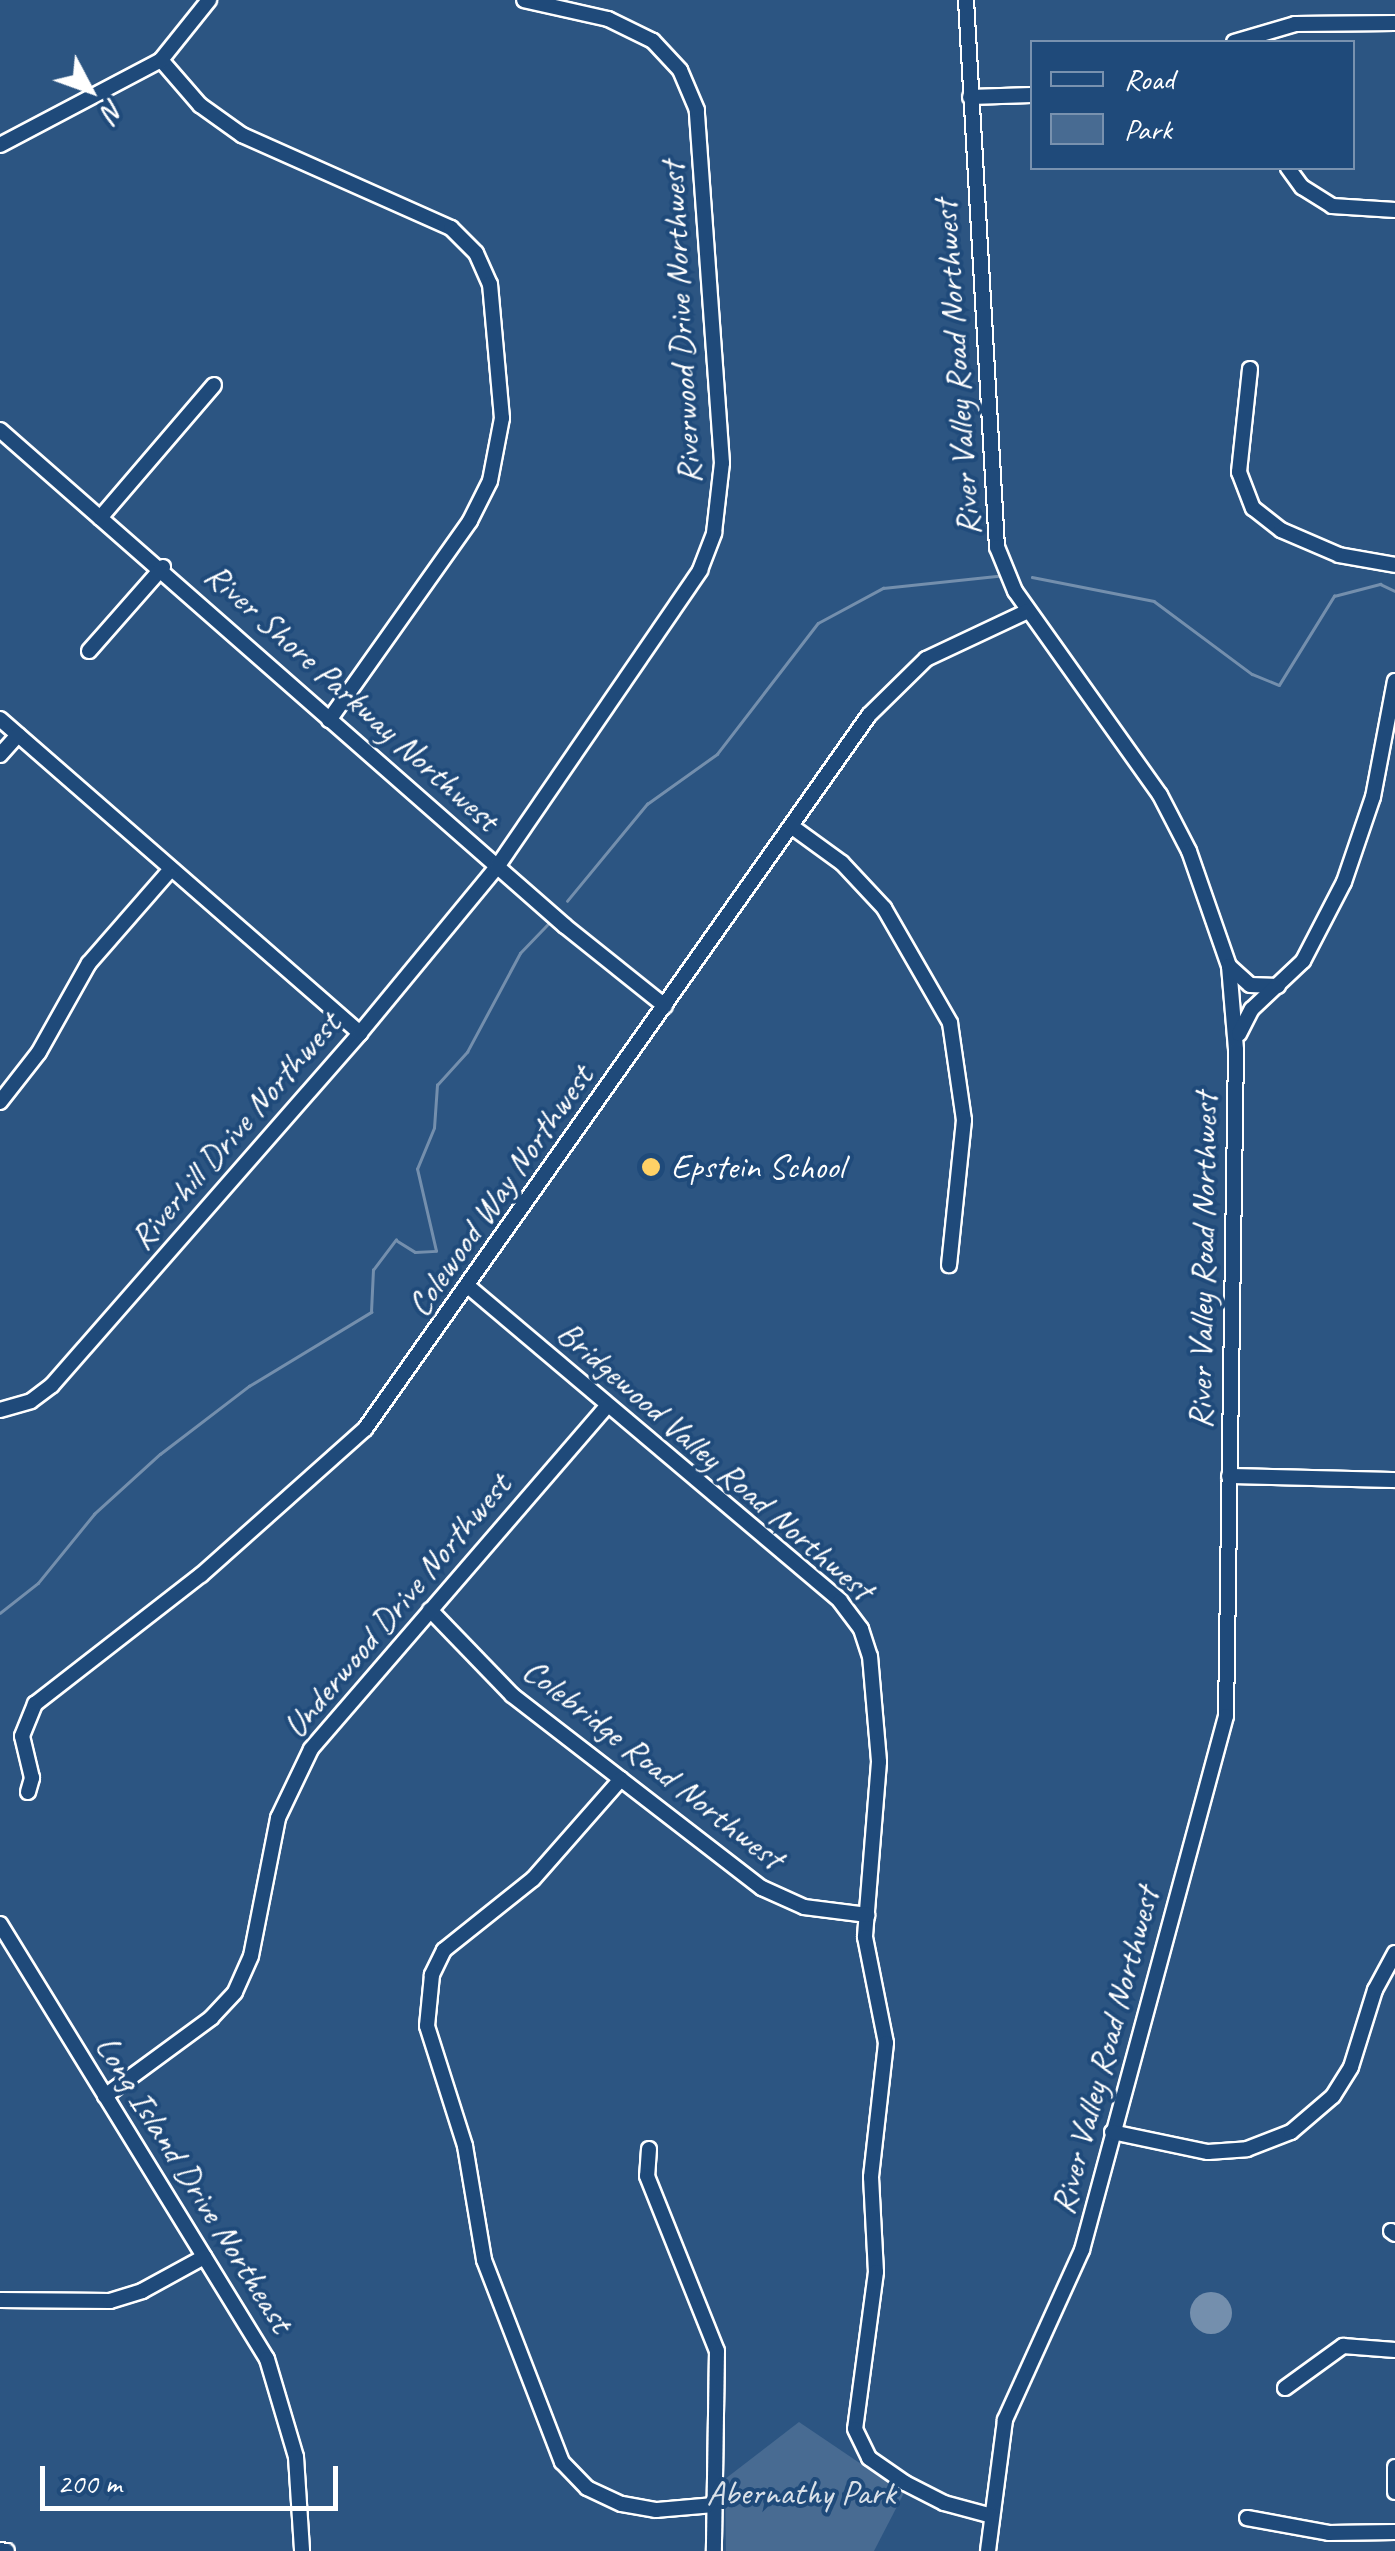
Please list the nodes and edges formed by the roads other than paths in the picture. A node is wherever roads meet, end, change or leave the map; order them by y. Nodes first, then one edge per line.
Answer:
1 (210, 0) edge
2 (524, 0) edge
3 (966, 0) edge
4 (1395, 23) edge
5 (1259, 37) edge
6 (161, 60) junction
7 (1030, 96) edge
8 (970, 97) junction
9 (0, 145) edge
10 (1289, 170) edge
11 (1395, 210) edge
12 (1250, 369) dead end
13 (214, 385) dead end
14 (0, 430) edge
15 (100, 518) junction
16 (1395, 565) edge
17 (163, 567) junction
18 (1028, 611) junction
19 (89, 651) dead end
20 (1395, 681) edge
21 (0, 719) edge
22 (329, 720) junction
23 (18, 734) junction
24 (0, 755) edge
25 (792, 826) junction
26 (496, 867) junction
27 (172, 869) junction
28 (1229, 966) junction
29 (1279, 986) junction
30 (666, 1006) junction
31 (360, 1033) junction
32 (1236, 1038) junction
33 (0, 1102) edge
34 (948, 1265) dead end
35 (469, 1287) junction
36 (608, 1405) junction
37 (0, 1410) edge
38 (1229, 1476) junction
39 (1395, 1480) edge
40 (430, 1610) junction
41 (621, 1779) junction
42 (28, 1792) dead end
43 (867, 1915) junction
44 (0, 1924) edge
45 (1395, 1953) edge
46 (104, 2096) junction
47 (1112, 2132) junction
48 (649, 2149) dead end
49 (204, 2257) junction
50 (0, 2300) edge
51 (1395, 2350) edge
52 (1286, 2388) dead end
53 (1395, 2466) edge
54 (1395, 2492) edge
55 (713, 2505) junction
56 (992, 2516) junction
57 (1247, 2518) dead end
58 (1395, 2532) edge
59 (302, 2551) edge
60 (714, 2551) edge
61 (988, 2551) edge

1 - 6 street
2 - 26 street, Riverwood Drive Northwest
3 - 8 street, River Valley Road Northwest
4 - 5 street
6 - 9 street
6 - 22 street
7 - 8 street
8 - 18 street, River Valley Road Northwest
10 - 11 street
12 - 16 street
13 - 15 street
14 - 15 street, River Shore Parkway Northwest
15 - 17 street, River Shore Parkway Northwest
17 - 19 street
17 - 22 street, River Shore Parkway Northwest
18 - 25 street, Colewood Way Northwest
18 - 28 street, River Valley Road Northwest
20 - 29 street
21 - 23 street
22 - 26 street, River Shore Parkway Northwest
23 - 24 street
23 - 27 street
25 - 30 street, Colewood Way Northwest
25 - 34 street
26 - 30 street, River Shore Parkway Northwest
26 - 31 street, Riverhill Drive Northwest
27 - 31 street
27 - 33 street
28 - 29 street
28 - 32 street, River Valley Road Northwest
29 - 32 street
30 - 35 street, Colewood Way Northwest
31 - 37 street, Riverhill Drive Northwest
32 - 38 street, River Valley Road Northwest
35 - 36 street, Bridgewood Valley Road Northwest
35 - 42 street, Colewood Way Northwest
36 - 40 street, Underwood Drive Northwest
36 - 43 street, Bridgewood Valley Road Northwest
38 - 39 street
38 - 47 street, River Valley Road Northwest
40 - 41 street, Colebridge Road Northwest
40 - 46 street, Underwood Drive Northwest
41 - 43 street, Colebridge Road Northwest
41 - 55 street
43 - 56 street, Bridgewood Valley Road Northwest
44 - 46 street, Long Island Drive Northeast
45 - 47 street
46 - 49 street, Long Island Drive Northeast
47 - 56 street, River Valley Road Northwest
48 - 55 street
49 - 50 street
49 - 59 street, Long Island Drive Northeast
51 - 52 street
53 - 54 street
55 - 60 street
56 - 61 street, River Valley Road Northwest
57 - 58 street

